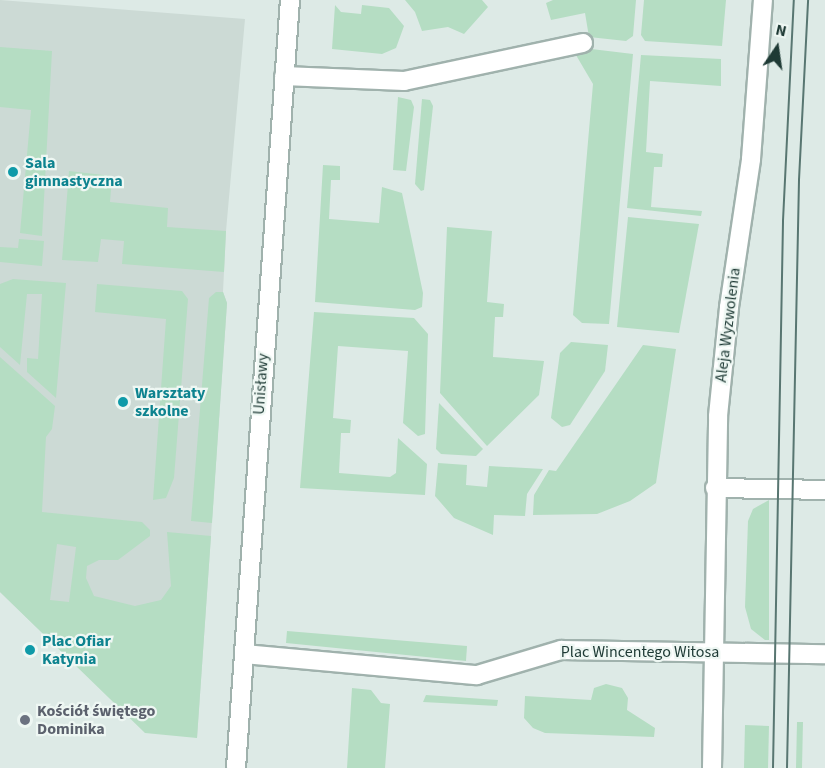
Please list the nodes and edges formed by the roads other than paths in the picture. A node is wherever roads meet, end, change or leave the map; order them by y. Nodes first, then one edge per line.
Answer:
1 (290, 0) edge
2 (763, 0) edge
3 (583, 43) dead end
4 (284, 76) junction
5 (715, 488) junction
6 (825, 490) edge
7 (714, 652) junction
8 (244, 654) junction
9 (825, 654) edge
10 (236, 768) edge
11 (712, 768) edge

1 - 4 street, Unisławy
2 - 5 street, Aleja Wyzwolenia
3 - 4 street
4 - 8 street, Unisławy
5 - 6 street
5 - 7 street, Aleja Wyzwolenia
7 - 8 street, Plac Wincentego Witosa
7 - 9 street, Plac Wincentego Witosa
7 - 11 street
8 - 10 street, Unisławy

